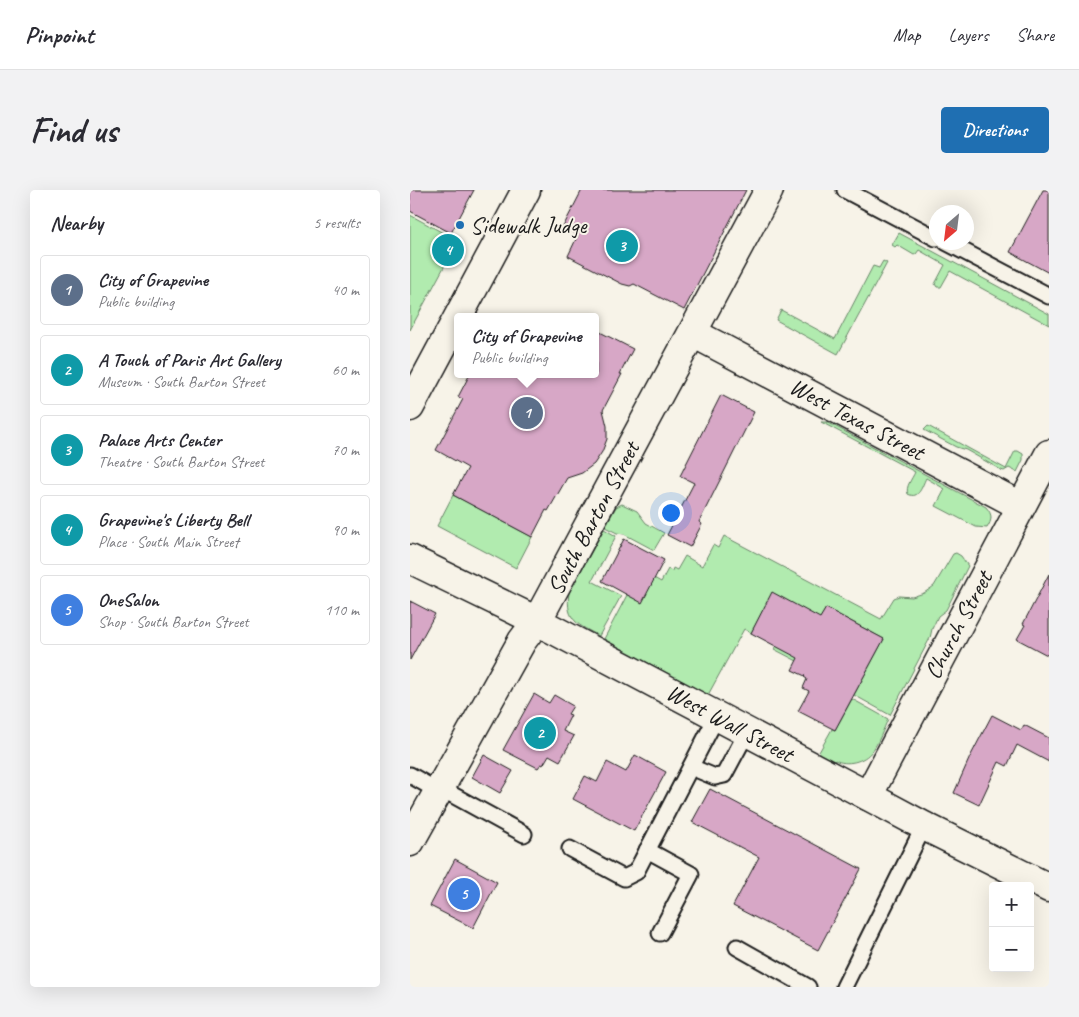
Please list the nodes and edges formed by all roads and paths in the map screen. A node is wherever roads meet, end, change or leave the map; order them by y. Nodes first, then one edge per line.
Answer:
1 (526, 190) edge
2 (769, 190) edge
3 (845, 190) edge
4 (929, 234) edge
5 (961, 250) edge
6 (1049, 296) edge
7 (460, 313) edge
8 (454, 325) edge
9 (693, 332) junction
10 (410, 407) edge
11 (1049, 454) edge
12 (1021, 506) junction
13 (410, 559) edge
14 (538, 621) junction
15 (717, 716) junction
16 (747, 732) junction
17 (691, 766) junction
18 (410, 775) edge
19 (439, 790) junction
20 (868, 796) junction
21 (924, 826) junction
22 (524, 834) dead end
23 (410, 842) edge
24 (570, 849) dead end
25 (647, 850) junction
26 (1049, 888) edge
27 (660, 933) dead end
28 (737, 947) dead end
29 (808, 987) edge
30 (844, 987) edge

1 - 7 street
2 - 9 street, South Barton Street
3 - 4 lane
5 - 6 lane
8 - 10 street
9 - 12 street, West Texas Street
9 - 14 street, South Barton Street
11 - 12 street, Church Street
12 - 20 street, Church Street
13 - 14 street, West Wall Street
14 - 15 street, West Wall Street
14 - 19 street, South Barton Street
15 - 16 street, West Wall Street
15 - 17 lane
16 - 17 lane
16 - 20 street, West Wall Street
17 - 25 lane
18 - 19 lane
19 - 22 lane
19 - 23 street, South Barton Street
20 - 21 street, West Wall Street
21 - 26 street, West Wall Street
21 - 30 lane
24 - 25 lane
25 - 27 lane
28 - 29 lane

